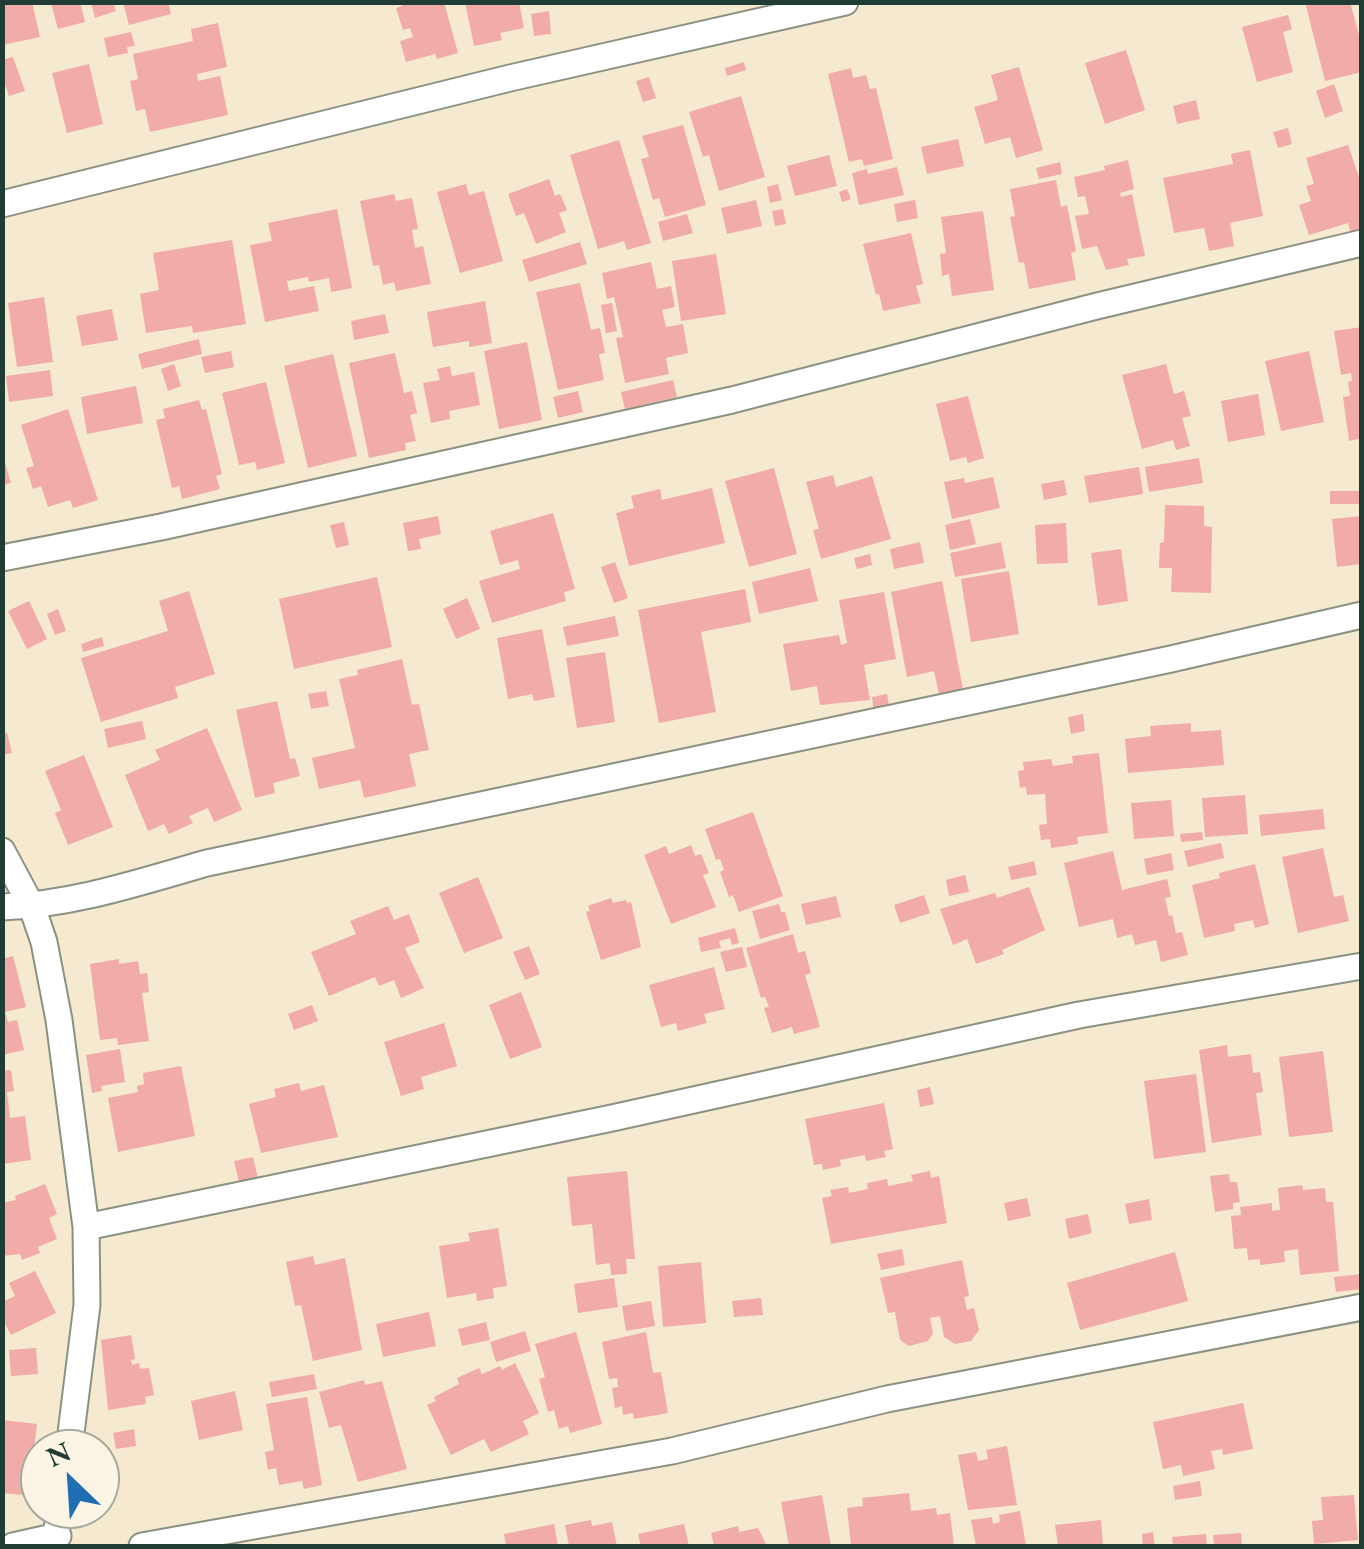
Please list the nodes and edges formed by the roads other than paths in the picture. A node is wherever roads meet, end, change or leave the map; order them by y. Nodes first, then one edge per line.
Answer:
1 (845, 2) edge
2 (2, 204) edge
3 (1362, 243) edge
4 (2, 558) edge
5 (1362, 615) edge
6 (2, 850) edge
7 (2, 907) edge
8 (32, 907) junction
9 (1362, 966) edge
10 (86, 1227) junction
11 (1362, 1307) edge
12 (72, 1429) edge
13 (55, 1541) edge
14 (13, 1546) edge
15 (142, 1546) edge

1 - 2 street
3 - 4 street
5 - 8 street
6 - 8 street
7 - 8 street
8 - 10 street
9 - 10 street
10 - 12 street
11 - 15 street
13 - 14 street

